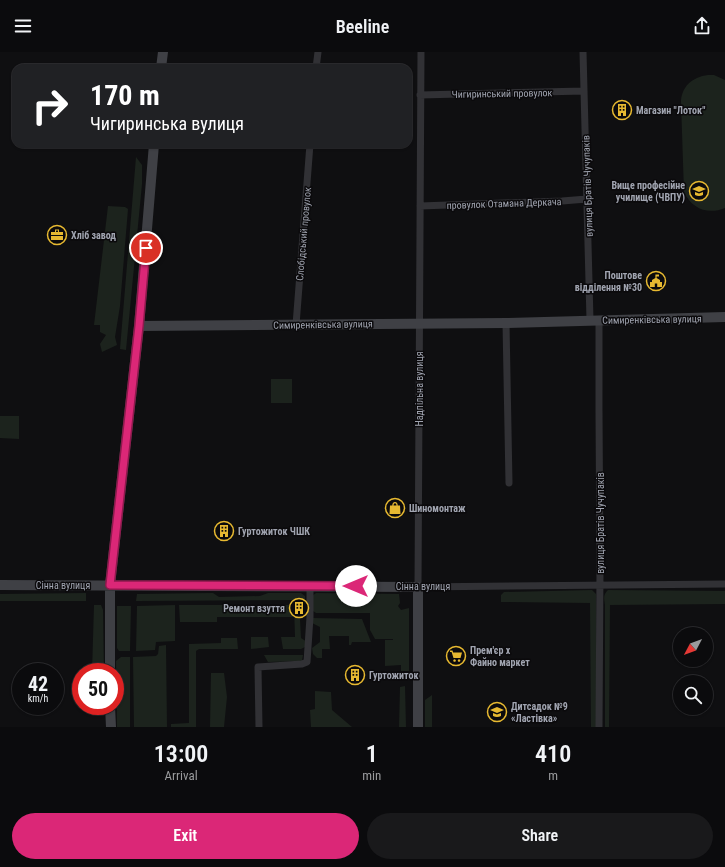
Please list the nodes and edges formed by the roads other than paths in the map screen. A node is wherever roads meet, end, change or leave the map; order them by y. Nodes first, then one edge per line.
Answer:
1 (163, 52) edge
2 (318, 52) edge
3 (420, 52) edge
4 (583, 52) edge
5 (162, 64) edge
6 (316, 64) edge
7 (584, 91) junction
8 (420, 95) junction
9 (154, 148) edge
10 (310, 148) edge
11 (587, 199) junction
12 (420, 206) junction
13 (725, 317) edge
14 (595, 320) junction
15 (419, 323) junction
16 (506, 323) junction
17 (296, 325) junction
18 (139, 326) junction
19 (509, 483) dead end
20 (725, 584) edge
21 (0, 585) edge
22 (110, 585) junction
23 (600, 585) junction
24 (310, 586) junction
25 (418, 586) junction
26 (110, 663) edge
27 (110, 715) edge
28 (111, 727) edge
29 (259, 727) edge
30 (418, 727) edge
31 (599, 727) edge

1 - 5 main road
2 - 6 street
3 - 8 street, Надпільна вулиця
4 - 7 street, вулиця Братів Чучупаків
7 - 8 street, Чигиринський провулок
7 - 11 street, вулиця Братів Чучупаків
8 - 12 street, Надпільна вулиця
9 - 18 main road
10 - 17 street, Слобідський провулок
11 - 12 street, провулок Отамана Деркача
11 - 14 street, вулиця Братів Чучупаків
12 - 15 street, Надпільна вулиця
13 - 14 main road, Симиренківська вулиця
14 - 16 main road, Симиренківська вулиця
14 - 23 street, вулиця Братів Чучупаків
15 - 16 main road, Симиренківська вулиця
15 - 17 main road, Симиренківська вулиця
15 - 25 street, Надпільна вулиця
16 - 19 street
17 - 18 main road, Симиренківська вулиця
18 - 22 main road
20 - 23 street, Сінна вулиця
21 - 22 main road, Сінна вулиця
22 - 24 main road, Сінна вулиця
22 - 26 main road
23 - 25 street, Сінна вулиця
23 - 31 street, вулиця Братів Чучупаків
24 - 25 main road, Сінна вулиця
24 - 29 street
25 - 30 main road, Надпільна вулиця
27 - 28 main road

